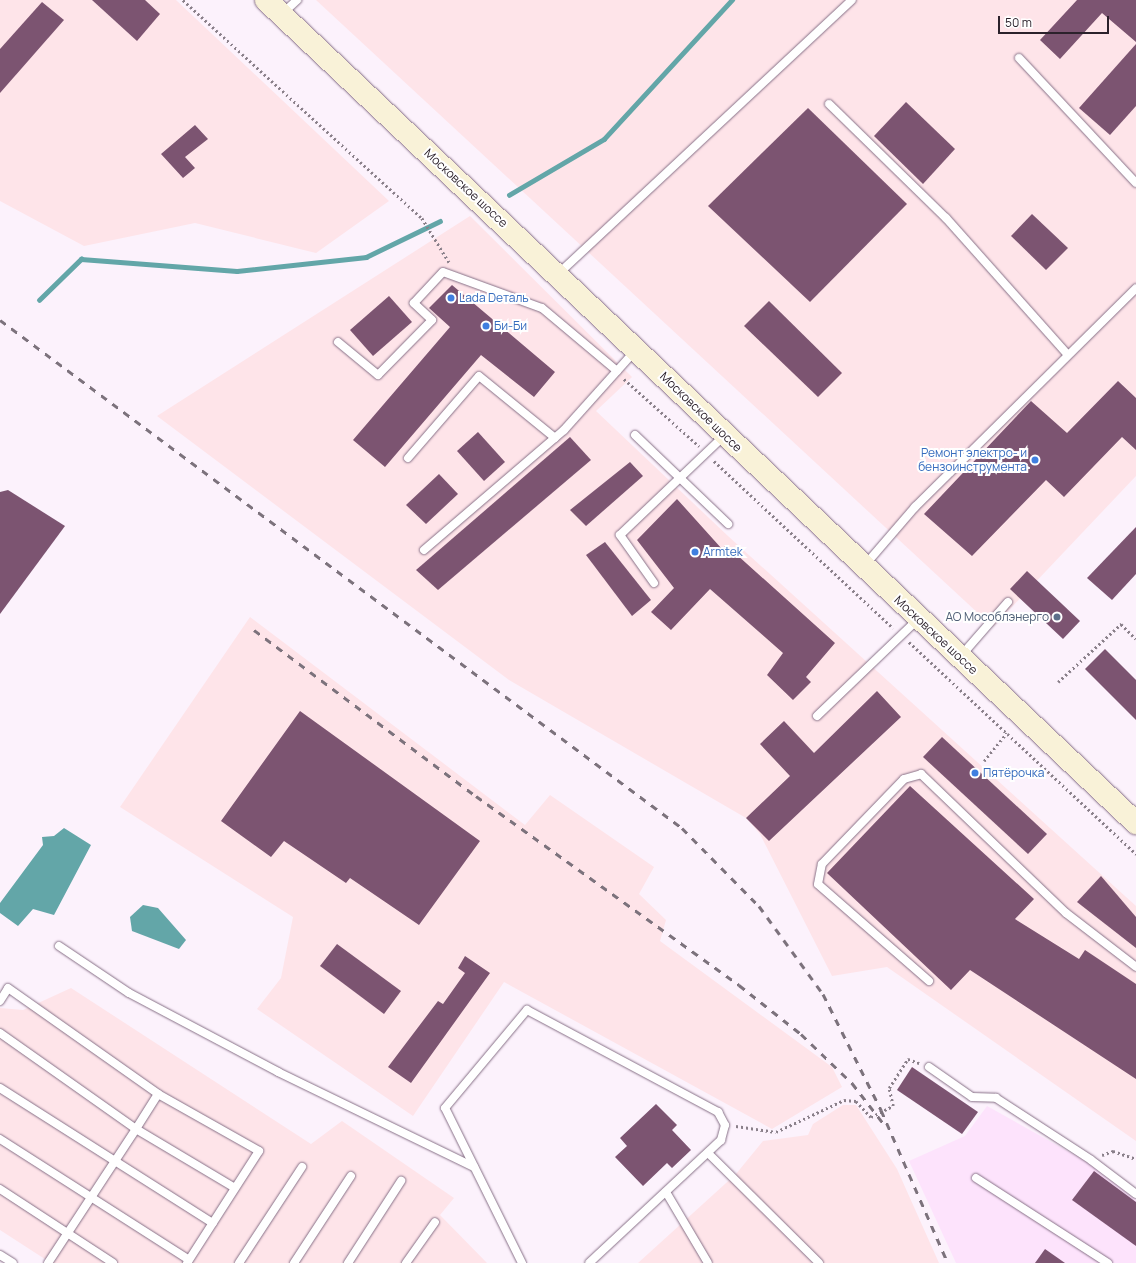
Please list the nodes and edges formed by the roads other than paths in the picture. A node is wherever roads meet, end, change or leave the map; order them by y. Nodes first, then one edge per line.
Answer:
1 (266, 0) edge
2 (297, 0) edge
3 (852, 0) edge
4 (282, 15) junction
5 (1018, 58) dead end
6 (829, 104) dead end
7 (1136, 183) edge
8 (557, 275) junction
9 (1136, 288) edge
10 (338, 342) dead end
11 (636, 350) junction
12 (1068, 355) junction
13 (617, 371) junction
14 (635, 435) dead end
15 (725, 435) junction
16 (555, 438) junction
17 (408, 458) dead end
18 (680, 478) junction
19 (728, 524) dead end
20 (424, 550) dead end
21 (863, 567) junction
22 (654, 583) dead end
23 (1008, 602) dead end
24 (918, 619) junction
25 (960, 658) junction
26 (817, 716) dead end
27 (1136, 823) edge
28 (59, 946) dead end
29 (1136, 967) edge
30 (929, 981) dead end
31 (0, 1001) edge
32 (0, 1033) edge
33 (929, 1067) road end
34 (0, 1088) edge
35 (158, 1094) junction
36 (136, 1129) junction
37 (0, 1139) edge
38 (708, 1153) junction
39 (114, 1162) junction
40 (302, 1167) dead end
41 (474, 1167) junction
42 (351, 1176) dead end
43 (976, 1178) dead end
44 (401, 1181) dead end
45 (235, 1188) junction
46 (0, 1189) edge
47 (666, 1192) junction
48 (1136, 1194) edge
49 (91, 1197) junction
50 (435, 1222) dead end
51 (213, 1223) junction
52 (68, 1233) junction
53 (0, 1255) edge
54 (188, 1261) edge
55 (12, 1263) edge
56 (48, 1263) edge
57 (113, 1263) edge
58 (239, 1263) edge
59 (294, 1263) edge
60 (348, 1263) edge
61 (406, 1263) edge
62 (522, 1263) edge
63 (589, 1263) edge
64 (708, 1263) edge
65 (819, 1263) edge
66 (1108, 1263) edge

1 - 4 main road, Московское шоссе
2 - 4 lane
3 - 8 lane
4 - 8 main road, Московское шоссе
5 - 7 lane
6 - 12 lane
8 - 11 main road, Московское шоссе
9 - 12 lane
10 - 13 lane
11 - 13 lane
11 - 15 main road, Московское шоссе
12 - 21 lane
13 - 16 lane
14 - 18 lane
15 - 18 lane
15 - 21 main road, Московское шоссе
16 - 17 lane
16 - 20 lane
18 - 19 lane
18 - 22 lane
21 - 24 main road, Московское шоссе
23 - 25 lane
24 - 25 main road, Московское шоссе
24 - 26 lane
25 - 27 main road, Московское шоссе
28 - 41 lane
29 - 30 lane
31 - 35 lane
32 - 36 lane
33 - 48 lane
34 - 39 lane
35 - 36 lane
35 - 45 lane
36 - 39 lane
36 - 45 lane
37 - 49 lane
38 - 41 lane
38 - 47 lane
38 - 65 lane
39 - 49 lane
39 - 51 lane
40 - 58 lane
41 - 62 lane
42 - 59 lane
43 - 66 lane
44 - 60 lane
45 - 51 lane
46 - 52 lane
47 - 63 lane
47 - 64 lane
49 - 52 lane
49 - 54 lane
50 - 61 lane
51 - 54 lane
52 - 56 lane
52 - 57 lane
53 - 55 lane

